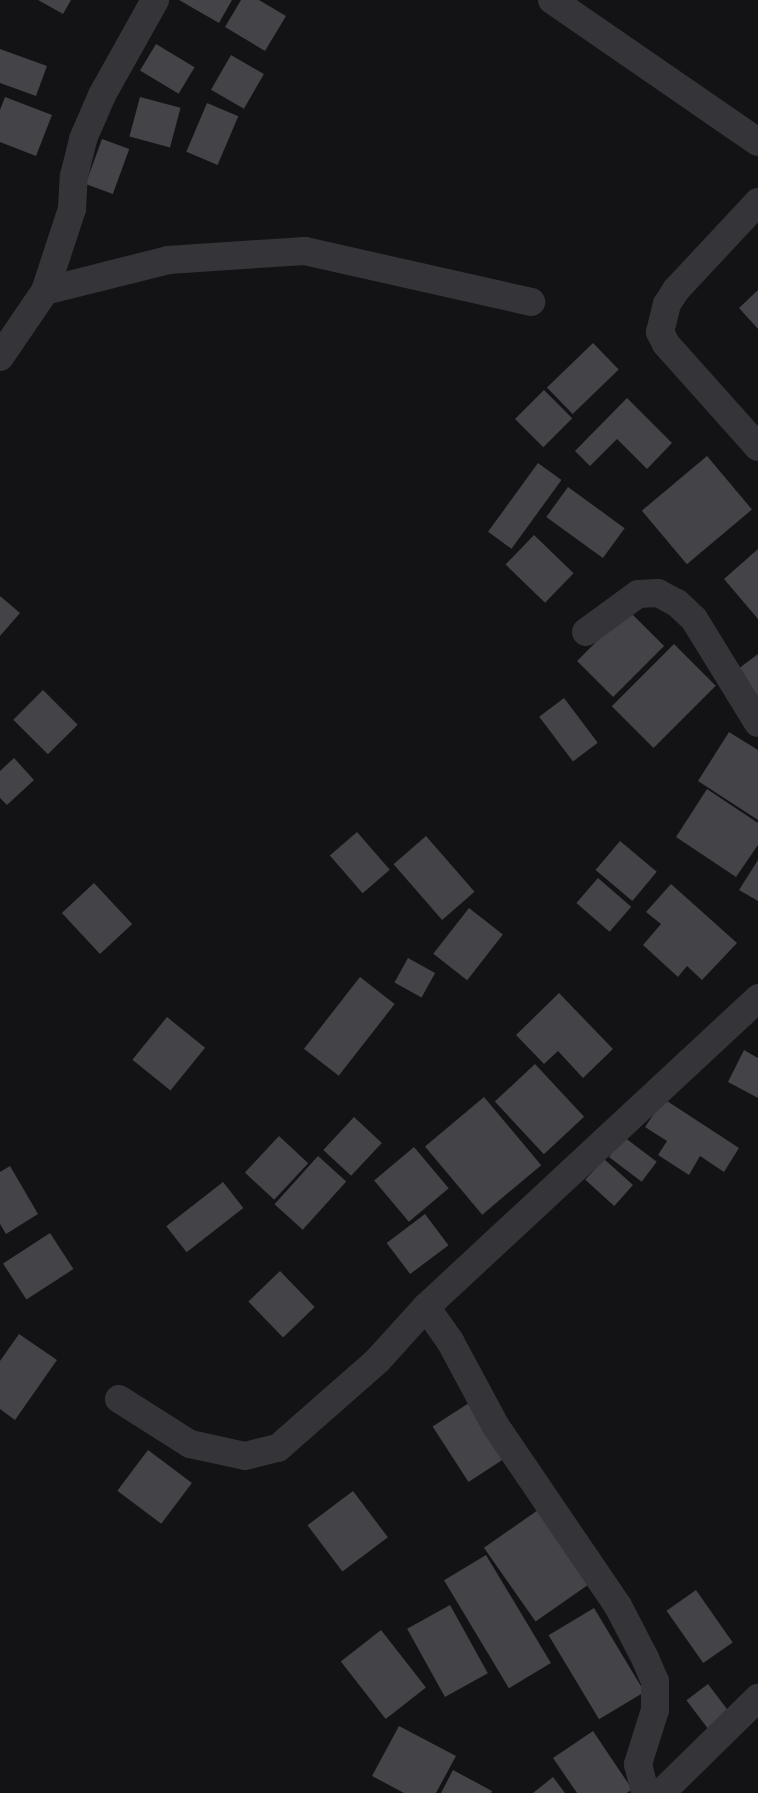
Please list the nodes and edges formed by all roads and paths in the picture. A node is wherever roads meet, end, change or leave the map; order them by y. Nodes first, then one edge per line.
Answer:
1 (155, 0) edge
2 (552, 0) edge
3 (758, 142) edge
4 (758, 202) edge
5 (45, 291) junction
6 (531, 302) dead end
7 (0, 357) edge
8 (758, 447) edge
9 (586, 632) dead end
10 (758, 723) edge
11 (758, 998) edge
12 (426, 1306) junction
13 (119, 1399) dead end
14 (758, 1698) edge
15 (645, 1793) edge
16 (661, 1793) edge

1 - 5 street
2 - 3 street
4 - 8 street
5 - 6 street
5 - 7 street
9 - 10 street
11 - 12 street
12 - 13 street
12 - 15 street
14 - 16 street

